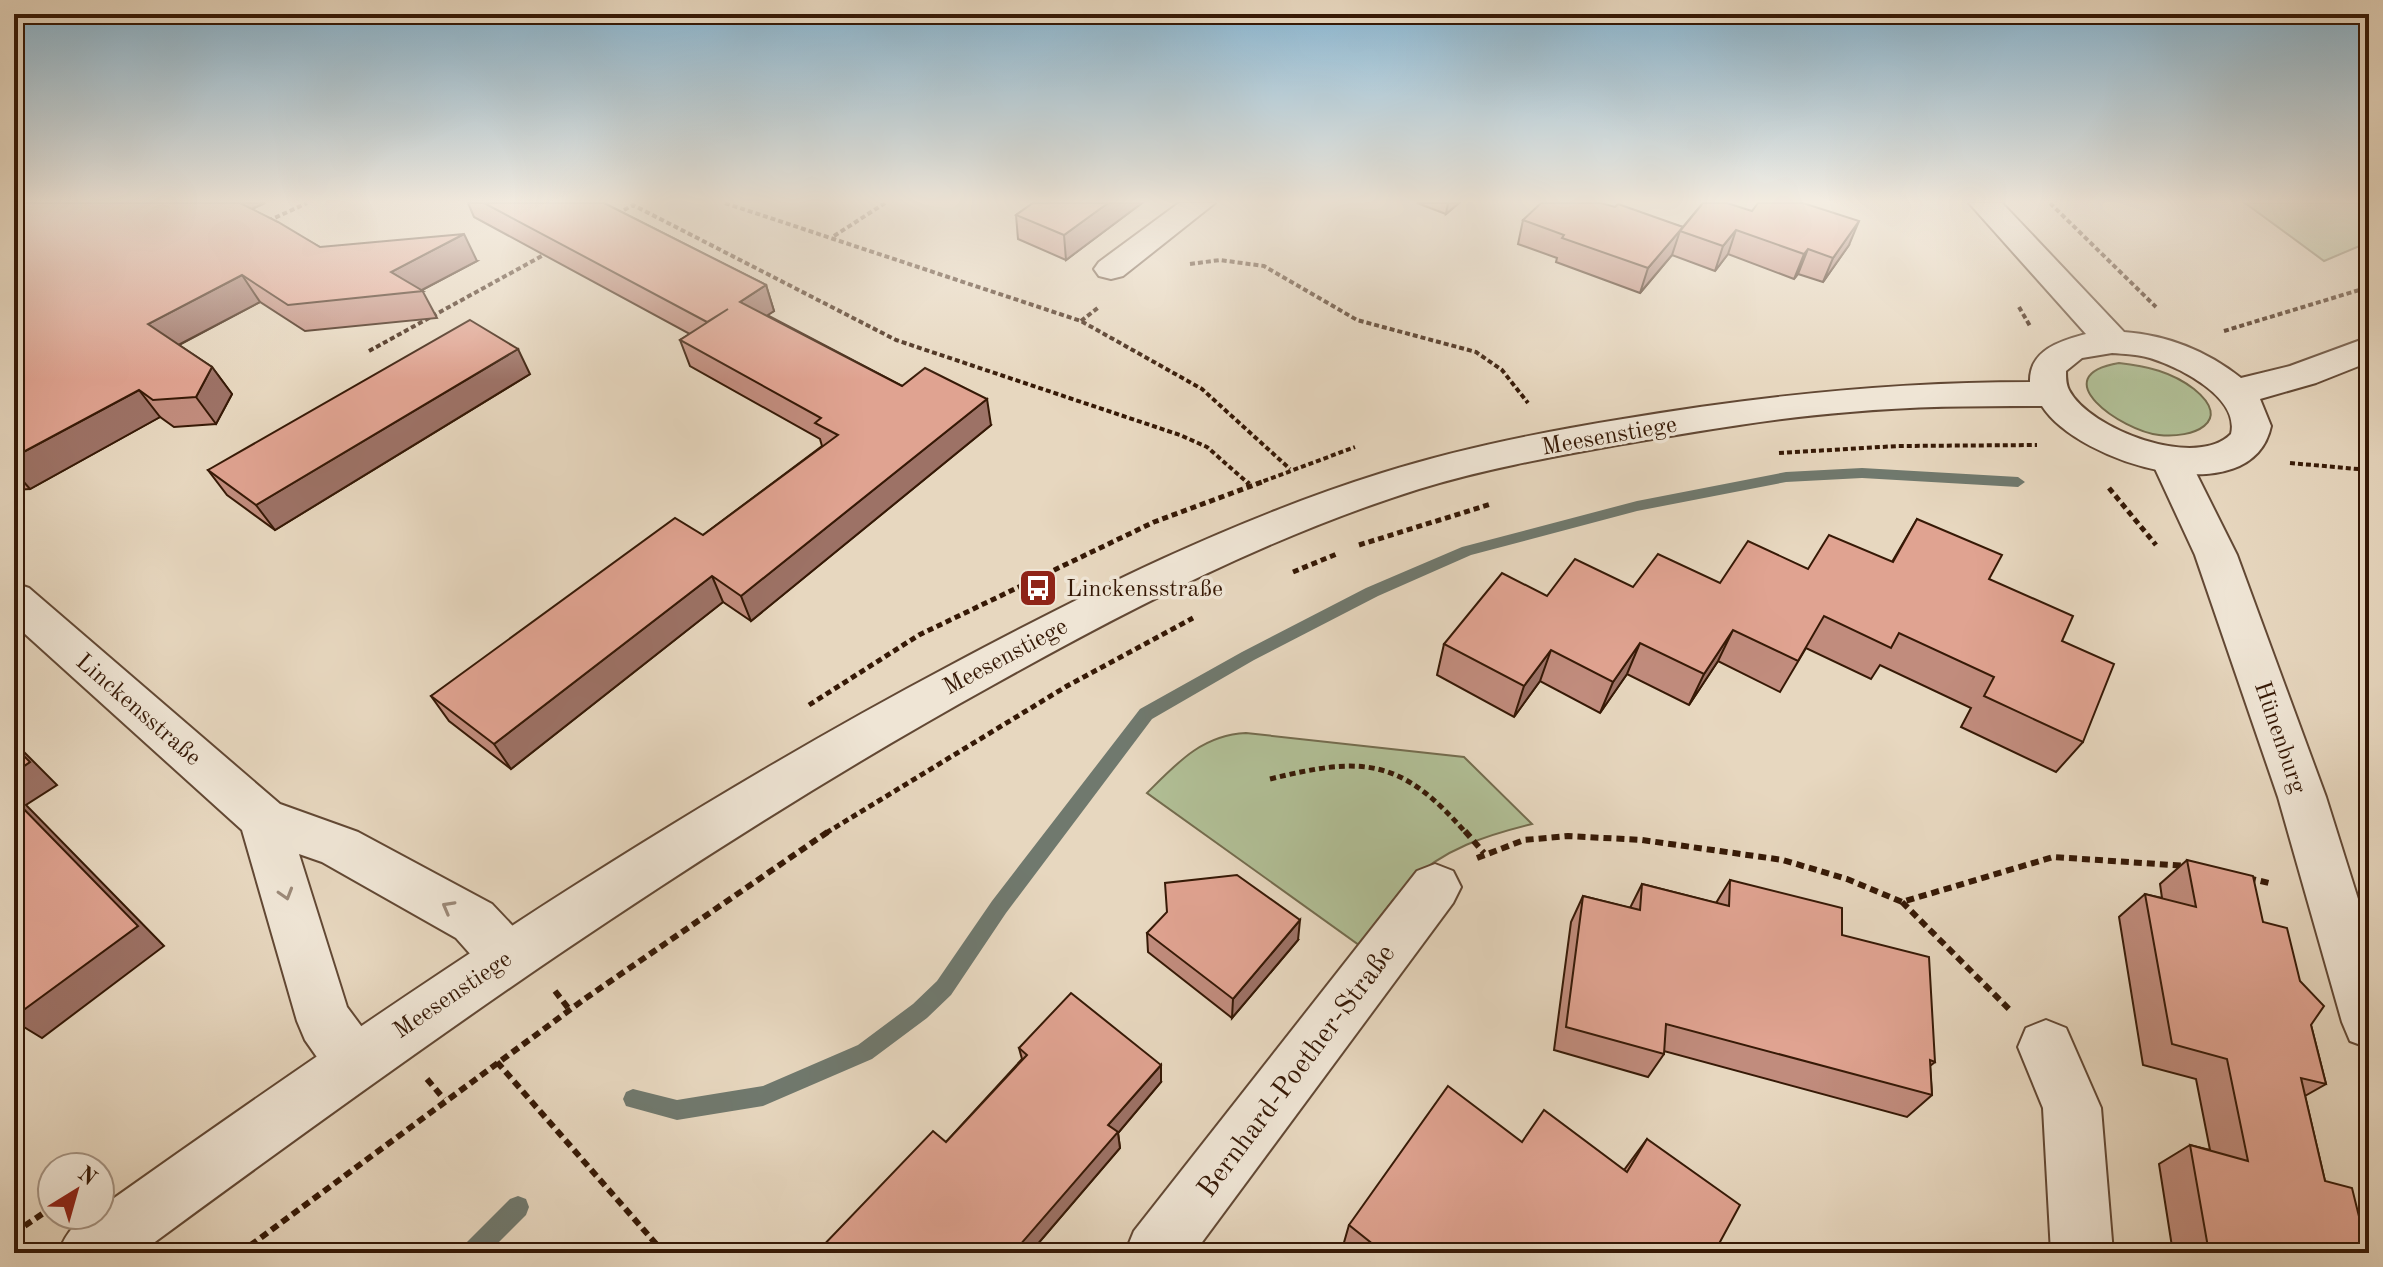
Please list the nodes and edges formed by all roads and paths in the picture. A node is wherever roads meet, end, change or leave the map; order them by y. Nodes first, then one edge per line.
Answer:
1 (529, 262) edge
2 (744, 262) edge
3 (907, 262) edge
4 (1120, 262) edge
5 (1199, 262) edge
6 (1259, 262) edge
7 (2039, 262) edge
8 (2110, 262) edge
9 (1180, 266) dead end
10 (1111, 269) dead end
11 (2369, 287) edge
12 (1102, 304) dead end
13 (2161, 312) dead end
14 (1081, 321) junction
15 (2220, 332) dead end
16 (2113, 342) junction
17 (2369, 348) edge
18 (369, 351) dead end
19 (2233, 391) junction
20 (2052, 394) junction
21 (1528, 403) dead end
22 (2050, 445) dead end
23 (1777, 453) dead end
24 (2171, 460) junction
25 (2290, 463) dead end
26 (1290, 469) dead end
27 (2369, 470) edge
28 (1249, 484) dead end
29 (1506, 499) dead end
30 (1356, 546) dead end
31 (1343, 551) dead end
32 (1290, 573) dead end
33 (14, 599) edge
34 (1195, 616) dead end
35 (1270, 779) dead end
36 (263, 819) junction
37 (1484, 853) junction
38 (2200, 867) edge
39 (2244, 877) edge
40 (1435, 887) joint
41 (2333, 897) junction
42 (1902, 902) junction
43 (507, 957) junction
44 (2369, 1022) edge
45 (2046, 1047) joint
46 (353, 1061) junction
47 (497, 1062) junction
48 (36, 1218) edge
49 (14, 1233) edge
50 (89, 1253) edge
51 (240, 1253) edge
52 (664, 1253) edge
53 (1156, 1253) edge
54 (2082, 1253) edge

1 - 18 path
2 - 28 path
3 - 14 path
4 - 10 street
5 - 9 path
6 - 21 path
7 - 16 street
8 - 13 path
11 - 15 path
12 - 14 path
14 - 26 path
16 - 19 street
16 - 20 street
17 - 19 street
19 - 24 street
20 - 24 street
20 - 43 street, Meesenstiege
22 - 23 path
24 - 41 street, Hünenburg
25 - 27 path
29 - 30 path
31 - 32 path
33 - 36 street, Linckensstraße
34 - 47 path
35 - 37 path
43 -> 36 street, Linckensstraße
36 -> 46 street
37 - 40 path
37 - 42 path
38 - 42 path
39 - 41 path
40 - 53 street, Bernhard-Poether-Straße
41 - 44 street, Hünenburg
42 - 45 path
43 - 46 street, Meesenstiege
45 - 54 street
46 - 50 street, Meesenstiege
47 - 51 path
47 - 52 path
48 - 49 path

